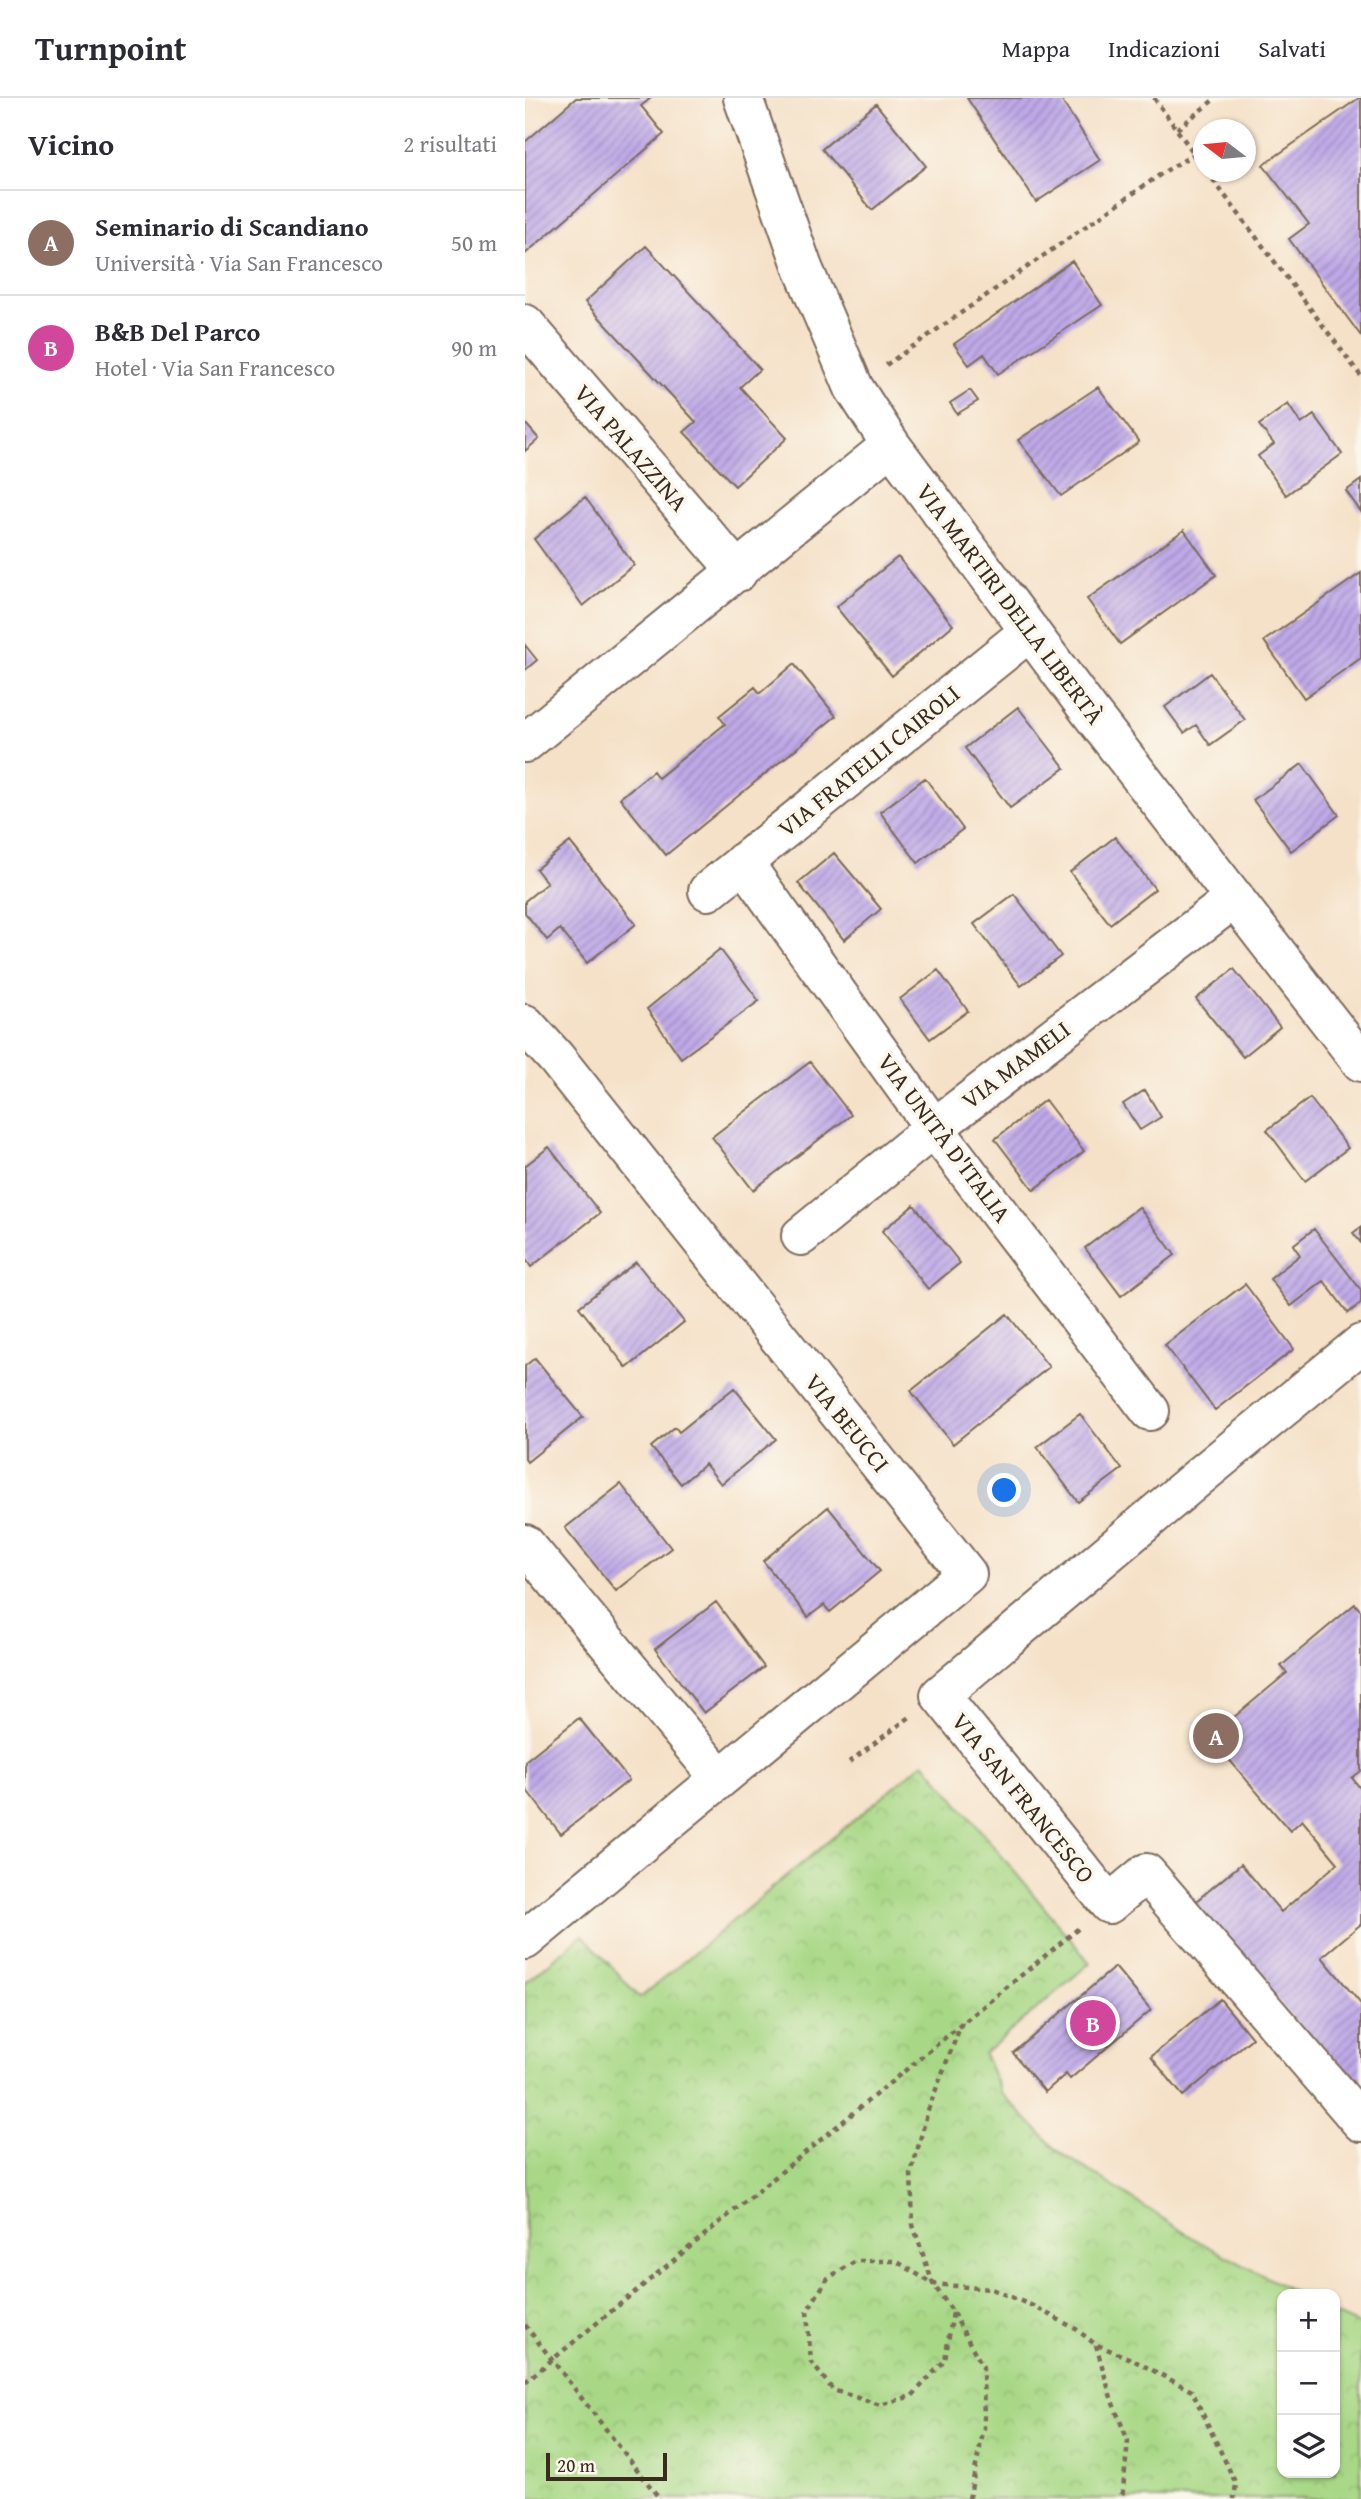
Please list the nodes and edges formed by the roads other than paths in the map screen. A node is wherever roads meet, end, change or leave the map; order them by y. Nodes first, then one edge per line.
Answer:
1 (743, 98) edge
2 (525, 324) edge
3 (891, 445) junction
4 (738, 572) junction
5 (1030, 631) junction
6 (525, 743) edge
7 (743, 862) junction
8 (708, 891) dead end
9 (1235, 898) junction
10 (525, 1024) edge
11 (1361, 1062) edge
12 (934, 1128) junction
13 (801, 1236) dead end
14 (1361, 1344) edge
15 (1150, 1411) dead end
16 (525, 1544) edge
17 (719, 1777) junction
18 (525, 1940) edge
19 (1361, 2122) edge

1 - 3 street, VIA MARTIRI DELLA LIBERTÀ
2 - 4 street, VIA PALAZZINA
3 - 4 street
3 - 5 street, VIA MARTIRI DELLA LIBERTÀ
4 - 6 street
5 - 7 street, VIA FRATELLI CAIROLI
5 - 9 street, VIA MARTIRI DELLA LIBERTÀ
7 - 8 street, VIA FRATELLI CAIROLI
7 - 12 street, VIA UNITÀ D'ITALIA
9 - 11 street, VIA MARTIRI DELLA LIBERTÀ
9 - 12 street, VIA MAMELI
10 - 17 street, VIA BEUCCI
12 - 13 street, VIA MAMELI
12 - 15 street, VIA UNITÀ D'ITALIA
14 - 19 street, VIA SAN FRANCESCO
16 - 17 street
17 - 18 street, VIA BEUCCI

